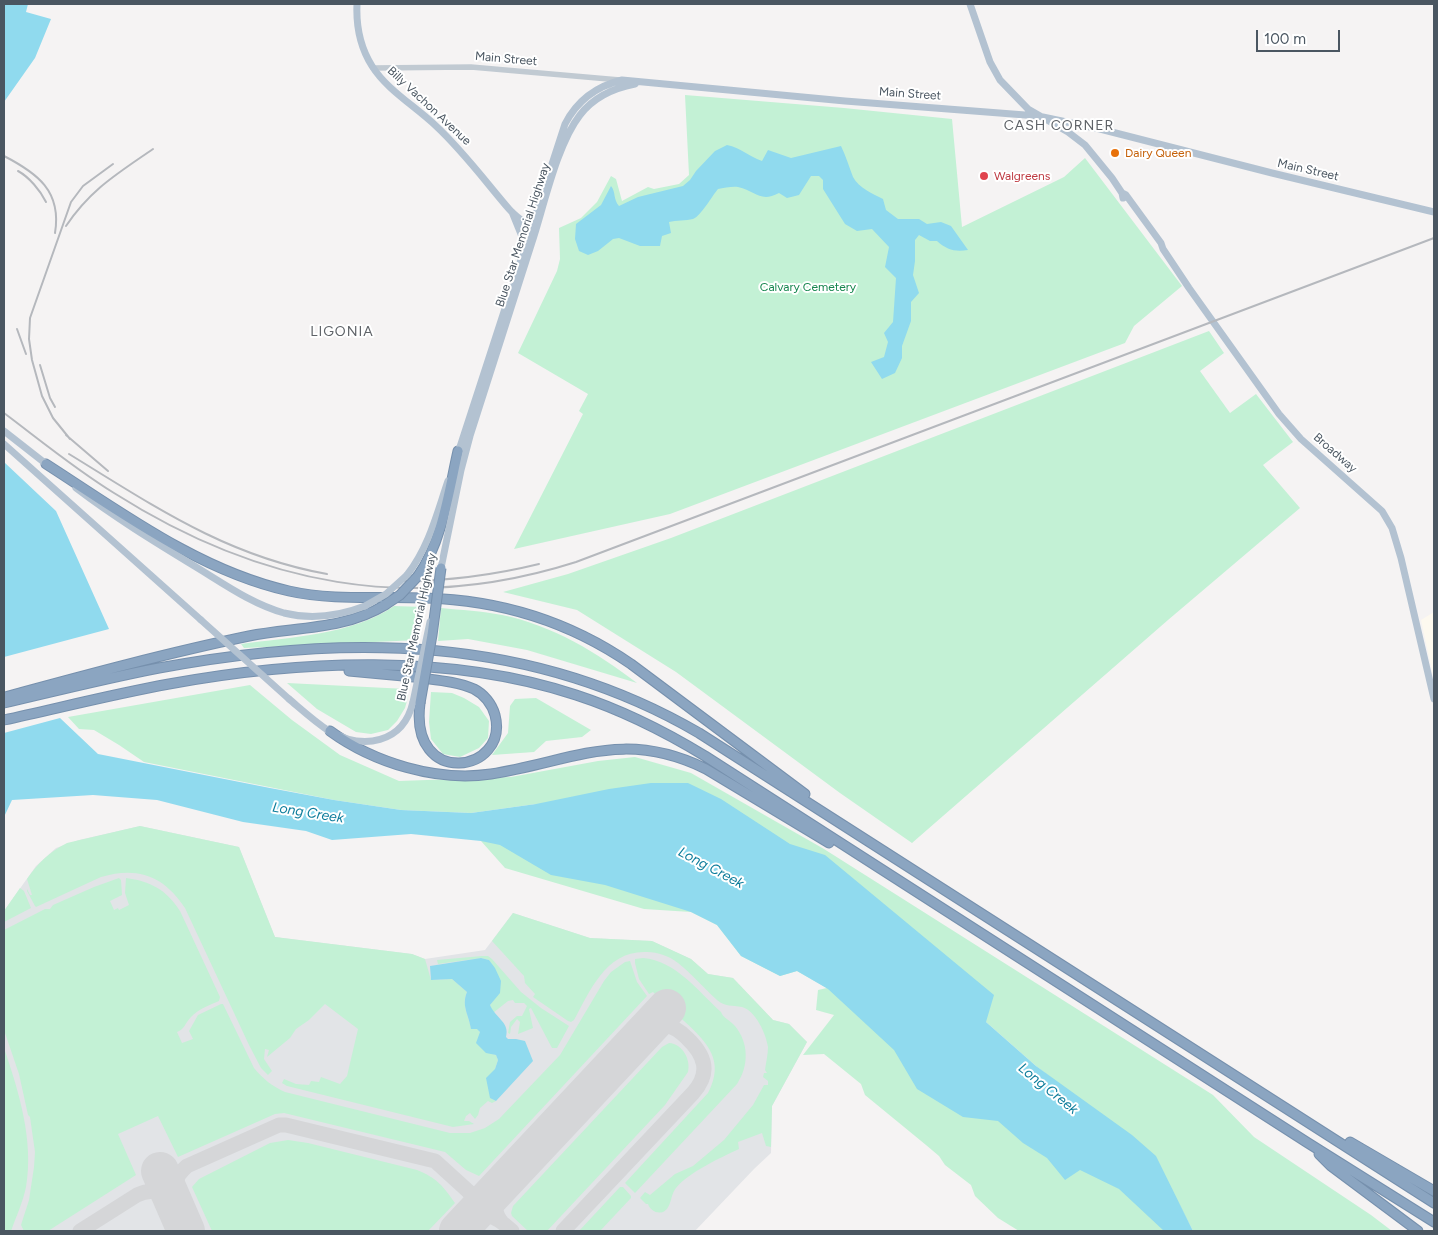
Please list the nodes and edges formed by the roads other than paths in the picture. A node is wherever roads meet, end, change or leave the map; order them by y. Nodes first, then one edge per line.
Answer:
1 (357, 4) edge
2 (970, 4) edge
3 (373, 68) junction
4 (622, 80) junction
5 (647, 82) junction
6 (1038, 116) junction
7 (512, 212) junction
8 (1434, 212) edge
9 (532, 231) junction
10 (525, 244) junction
11 (4, 431) edge
12 (4, 444) edge
13 (458, 451) junction
14 (46, 464) junction
15 (441, 568) joint
16 (312, 667) junction
17 (4, 697) edge
18 (1434, 699) edge
19 (417, 702) junction
20 (4, 703) edge
21 (4, 720) edge
22 (330, 731) junction
23 (861, 857) junction
24 (902, 862) junction
25 (1220, 1065) junction
26 (1308, 1143) junction
27 (1434, 1191) edge
28 (1434, 1203) edge
29 (1434, 1222) edge
30 (1418, 1231) edge

1 - 3 main road, Billy Vachon Avenue
2 - 6 main road, Broadway
3 - 4 street, Main Street
3 - 7 main road, Billy Vachon Avenue
4 - 5 main road, Main Street
4 - 9 main road, Blue Star Memorial Highway
5 - 6 main road, Main Street
5 - 9 main road, Blue Star Memorial Highway
6 - 8 main road, Main Street
6 - 18 main road, Broadway
7 - 9 main road, Billy Vachon Avenue
7 - 10 main road, Billy Vachon Avenue
9 - 10 main road, Blue Star Memorial Highway
9 - 15 main road, Blue Star Memorial Highway
10 - 13 main road, Blue Star Memorial Highway
11 - 14 main road, Blue Star Memorial Highway
12 - 22 main road, Blue Star Memorial Highway, bridge
13 - 14 main road, Blue Star Memorial Highway, bridge
13 - 17 highway, bridge
14 - 24 highway
15 - 19 highway, bridge
16 - 19 highway
16 - 21 highway
16 - 23 highway
19 - 22 main road, Blue Star Memorial Highway
20 - 24 highway
22 - 23 highway
23 - 26 highway
24 - 25 highway
25 - 27 highway
25 - 28 highway
26 - 29 highway
26 - 30 highway

